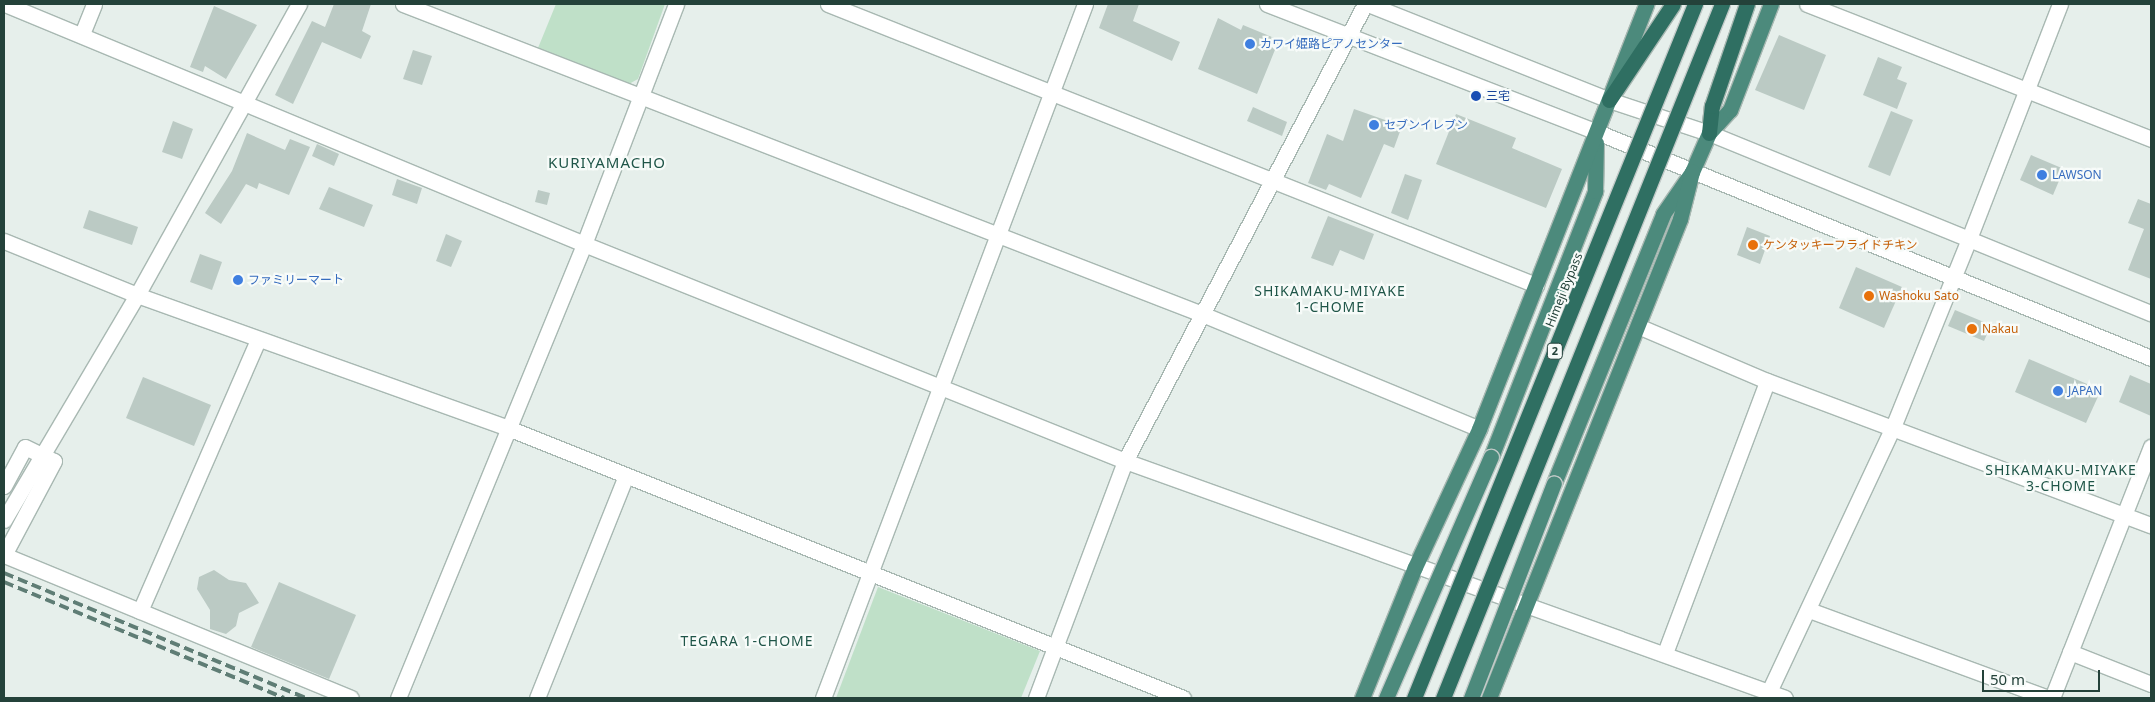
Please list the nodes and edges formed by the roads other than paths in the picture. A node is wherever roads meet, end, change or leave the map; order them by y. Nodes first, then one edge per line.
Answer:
1 (5, 4) edge
2 (94, 4) edge
3 (299, 4) edge
4 (402, 4) edge
5 (676, 4) edge
6 (828, 4) edge
7 (1085, 4) edge
8 (1267, 4) edge
9 (1366, 4) edge
10 (1646, 4) edge
11 (1673, 4) edge
12 (1695, 4) edge
13 (1722, 4) edge
14 (1746, 4) edge
15 (1771, 4) edge
16 (1807, 4) edge
17 (2060, 4) edge
18 (82, 34) junction
19 (1346, 36) junction
20 (2029, 90) junction
21 (1052, 92) junction
22 (639, 98) junction
23 (1609, 100) junction
24 (243, 102) junction
25 (1597, 132) junction
26 (1709, 133) junction
27 (2151, 139) edge
28 (1692, 172) junction
29 (1272, 180) junction
30 (996, 236) junction
31 (1970, 236) junction
32 (4, 241) edge
33 (584, 244) junction
34 (1954, 277) junction
35 (1536, 284) junction
36 (137, 295) junction
37 (2151, 313) edge
38 (1202, 314) junction
39 (1638, 326) junction
40 (258, 339) junction
41 (2151, 358) edge
42 (1767, 381) junction
43 (942, 387) junction
44 (1893, 427) junction
45 (508, 428) junction
46 (1478, 429) junction
47 (2151, 447) edge
48 (42, 454) junction
49 (1125, 461) junction
50 (625, 478) junction
51 (4, 486) edge
52 (2123, 515) junction
53 (4, 520) edge
54 (2151, 526) edge
55 (1415, 567) junction
56 (870, 575) junction
57 (1527, 604) junction
58 (1809, 610) junction
59 (140, 611) junction
60 (1055, 650) junction
61 (2070, 652) junction
62 (1666, 653) junction
63 (1396, 680) junction
64 (2151, 684) edge
65 (1768, 695) edge
66 (351, 698) edge
67 (398, 698) edge
68 (538, 698) edge
69 (822, 698) edge
70 (1036, 698) edge
71 (1183, 698) edge
72 (1362, 698) edge
73 (1386, 698) edge
74 (1390, 698) edge
75 (1414, 698) edge
76 (1443, 698) edge
77 (1471, 698) edge
78 (1489, 698) edge
79 (1785, 698) edge
80 (2048, 698) edge
81 (2052, 698) edge

1 - 18 street
2 - 18 street
3 - 24 street
4 - 22 street
5 - 22 street
6 - 21 street
7 - 21 street
8 - 19 street
9 - 19 street
9 - 23 street
10 - 23 highway
11 - 23 highway
12 - 75 highway, Himeji Bypass / 2, bridge
13 - 76 highway, 2, bridge
14 - 26 highway
15 - 26 highway
16 - 20 street
17 - 20 street
18 - 24 street
19 - 25 street
19 - 29 street
20 - 27 street
20 - 31 street
21 - 29 street
21 - 30 street
22 - 30 street
22 - 33 street
23 - 25 highway
23 - 26 street
24 - 33 street
24 - 36 street
25 - 28 street
25 - 35 highway
25 - 63 highway, bridge
26 - 28 highway
26 - 31 street
28 - 34 street
28 - 39 highway
28 - 77 highway, bridge
29 - 35 street
29 - 38 street
30 - 38 street
30 - 43 street
31 - 34 street
31 - 37 street
32 - 36 street
33 - 43 street
33 - 45 street
34 - 41 street
34 - 44 street
35 - 46 highway
36 - 40 street
36 - 48 street
38 - 46 street
38 - 49 street
39 - 42 street
39 - 57 highway
40 - 45 street
40 - 59 street
42 - 44 street
42 - 62 street
43 - 49 street
43 - 56 street
44 - 52 street
44 - 58 street
45 - 50 street
45 - 67 street
46 - 55 highway
47 - 52 street
48 - 51 street
48 - 53 street
48 - 59 street
49 - 55 street
49 - 60 street
50 - 56 street
50 - 68 street
52 - 54 street
52 - 61 street
55 - 57 street
55 - 72 highway
56 - 60 street
56 - 69 street
57 - 62 street
57 - 78 highway
58 - 65 street
58 - 80 street
59 - 66 street
60 - 70 street
60 - 71 street
61 - 64 street
61 - 81 street
62 - 65 street
63 - 73 highway, bridge
63 - 74 highway, bridge
65 - 79 street

